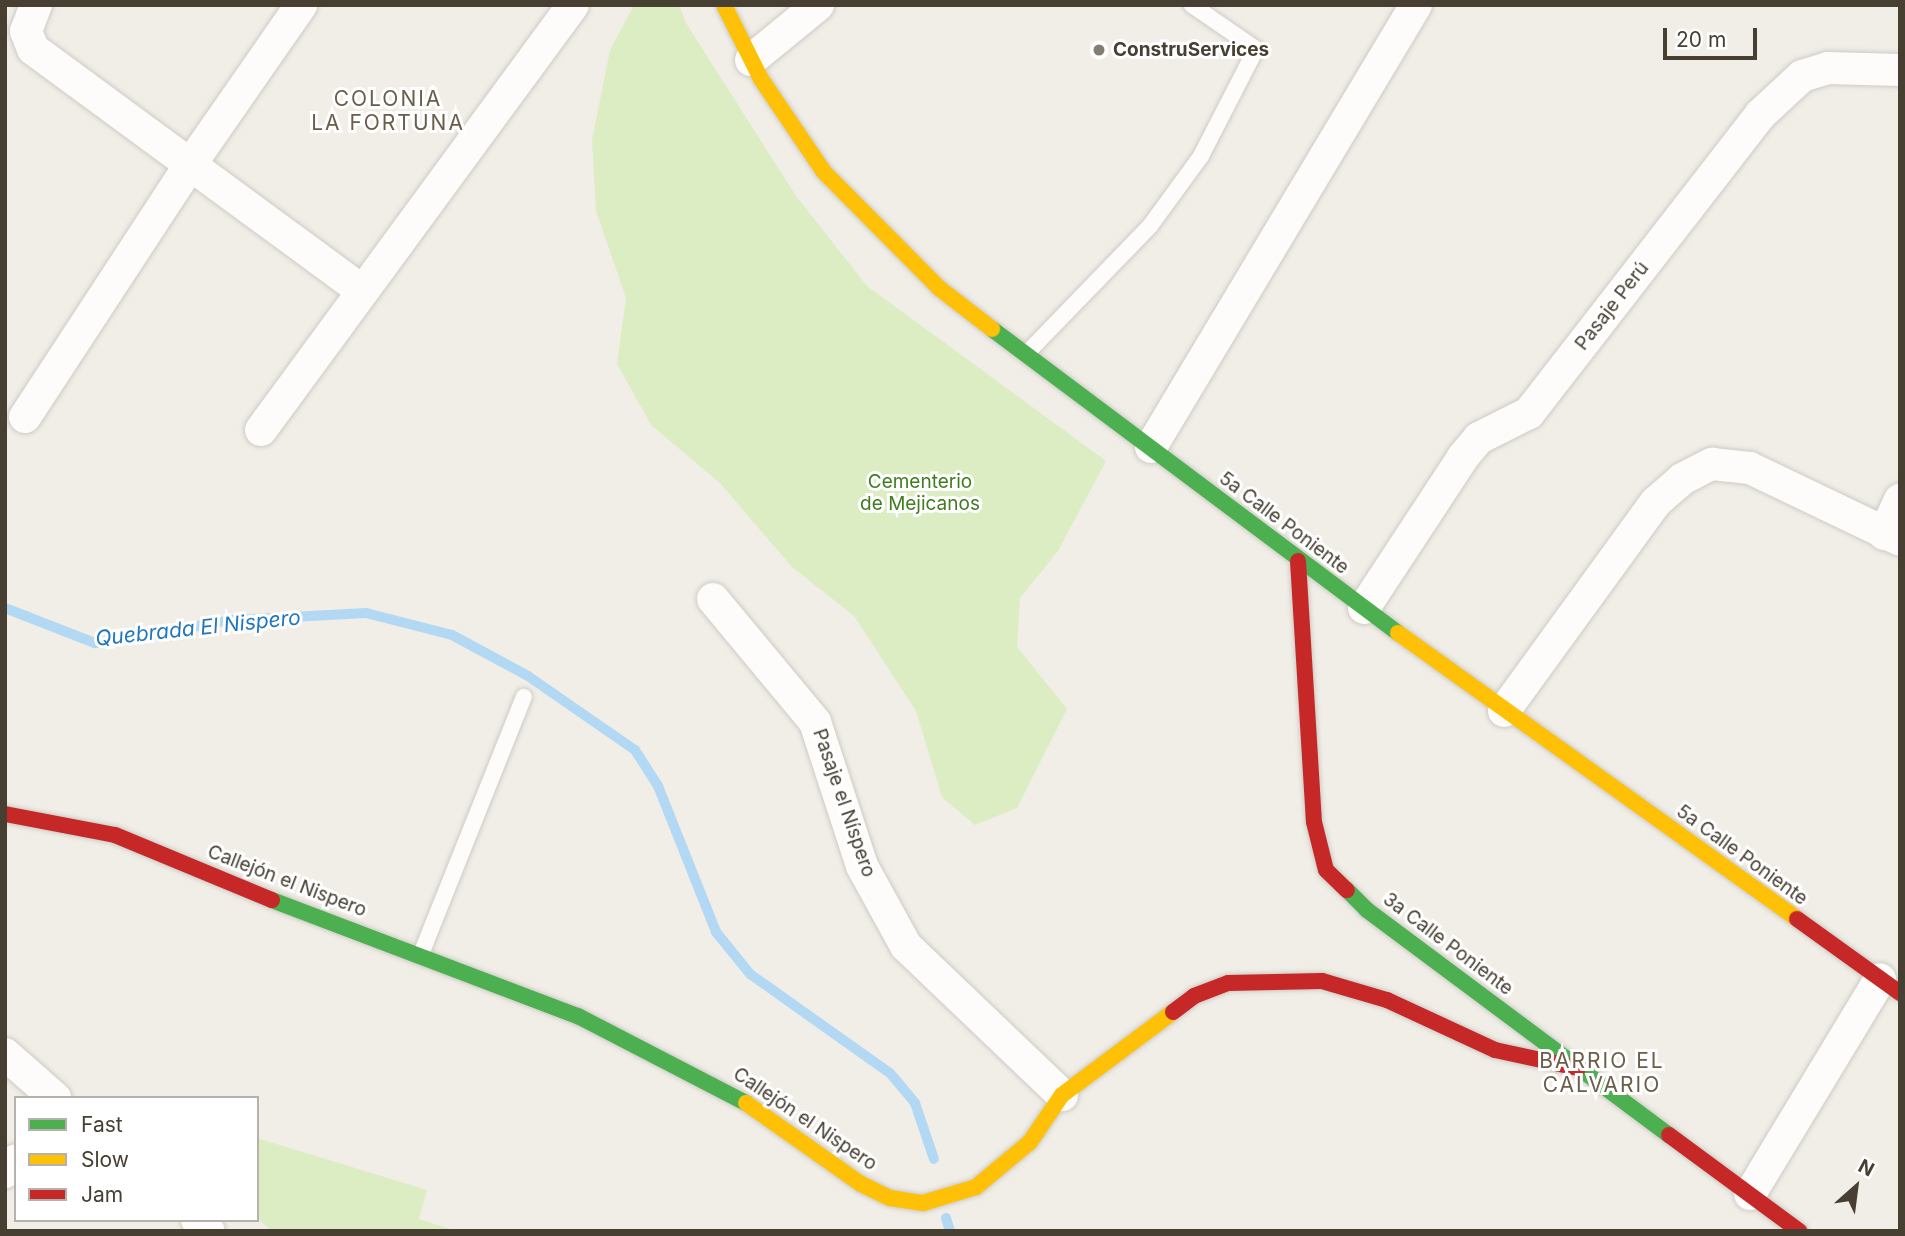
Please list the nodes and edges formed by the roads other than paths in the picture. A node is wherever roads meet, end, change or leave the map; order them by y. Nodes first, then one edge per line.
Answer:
1 (36, 5) edge
2 (302, 5) edge
3 (573, 5) edge
4 (724, 5) edge
5 (818, 5) edge
6 (1192, 5) edge
7 (1416, 5) edge
8 (751, 60) junction
9 (1900, 70) edge
10 (190, 165) junction
11 (363, 290) junction
12 (1026, 354) junction
13 (24, 417) dead end
14 (261, 429) dead end
15 (1151, 447) junction
16 (1900, 500) edge
17 (1892, 537) edge
18 (1298, 561) junction
19 (713, 599) dead end
20 (1364, 608) junction
21 (524, 697) dead end
22 (1504, 711) junction
23 (5, 814) edge
24 (421, 954) junction
25 (1890, 986) edge
26 (5, 1054) edge
27 (1578, 1068) junction
28 (1062, 1095) junction
29 (53, 1096) edge
30 (1750, 1194) junction
31 (1799, 1231) edge

1 - 10 street
2 - 10 street
3 - 11 street
4 - 8 street, 5a Calle Poniente
5 - 8 street
6 - 12 lane
7 - 15 street
8 - 12 street, 5a Calle Poniente
9 - 20 street, Pasaje Perú
10 - 11 street
10 - 13 street
11 - 14 street
12 - 15 street, 5a Calle Poniente
15 - 18 street, 5a Calle Poniente
16 - 17 street
17 - 22 street
18 - 20 street, 5a Calle Poniente
18 - 27 street, 3a Calle Poniente
19 - 28 street, Pasaje el Níspero
20 - 22 street, 5a Calle Poniente
21 - 24 lane
22 - 25 street, 5a Calle Poniente
23 - 24 street, Callejón el Nispero
24 - 28 street, Callejón el Nispero
25 - 30 street
26 - 29 street
27 - 28 street, Callejón el Nispero
27 - 30 street, 3a Calle Poniente
30 - 31 street, 3a Calle Poniente

